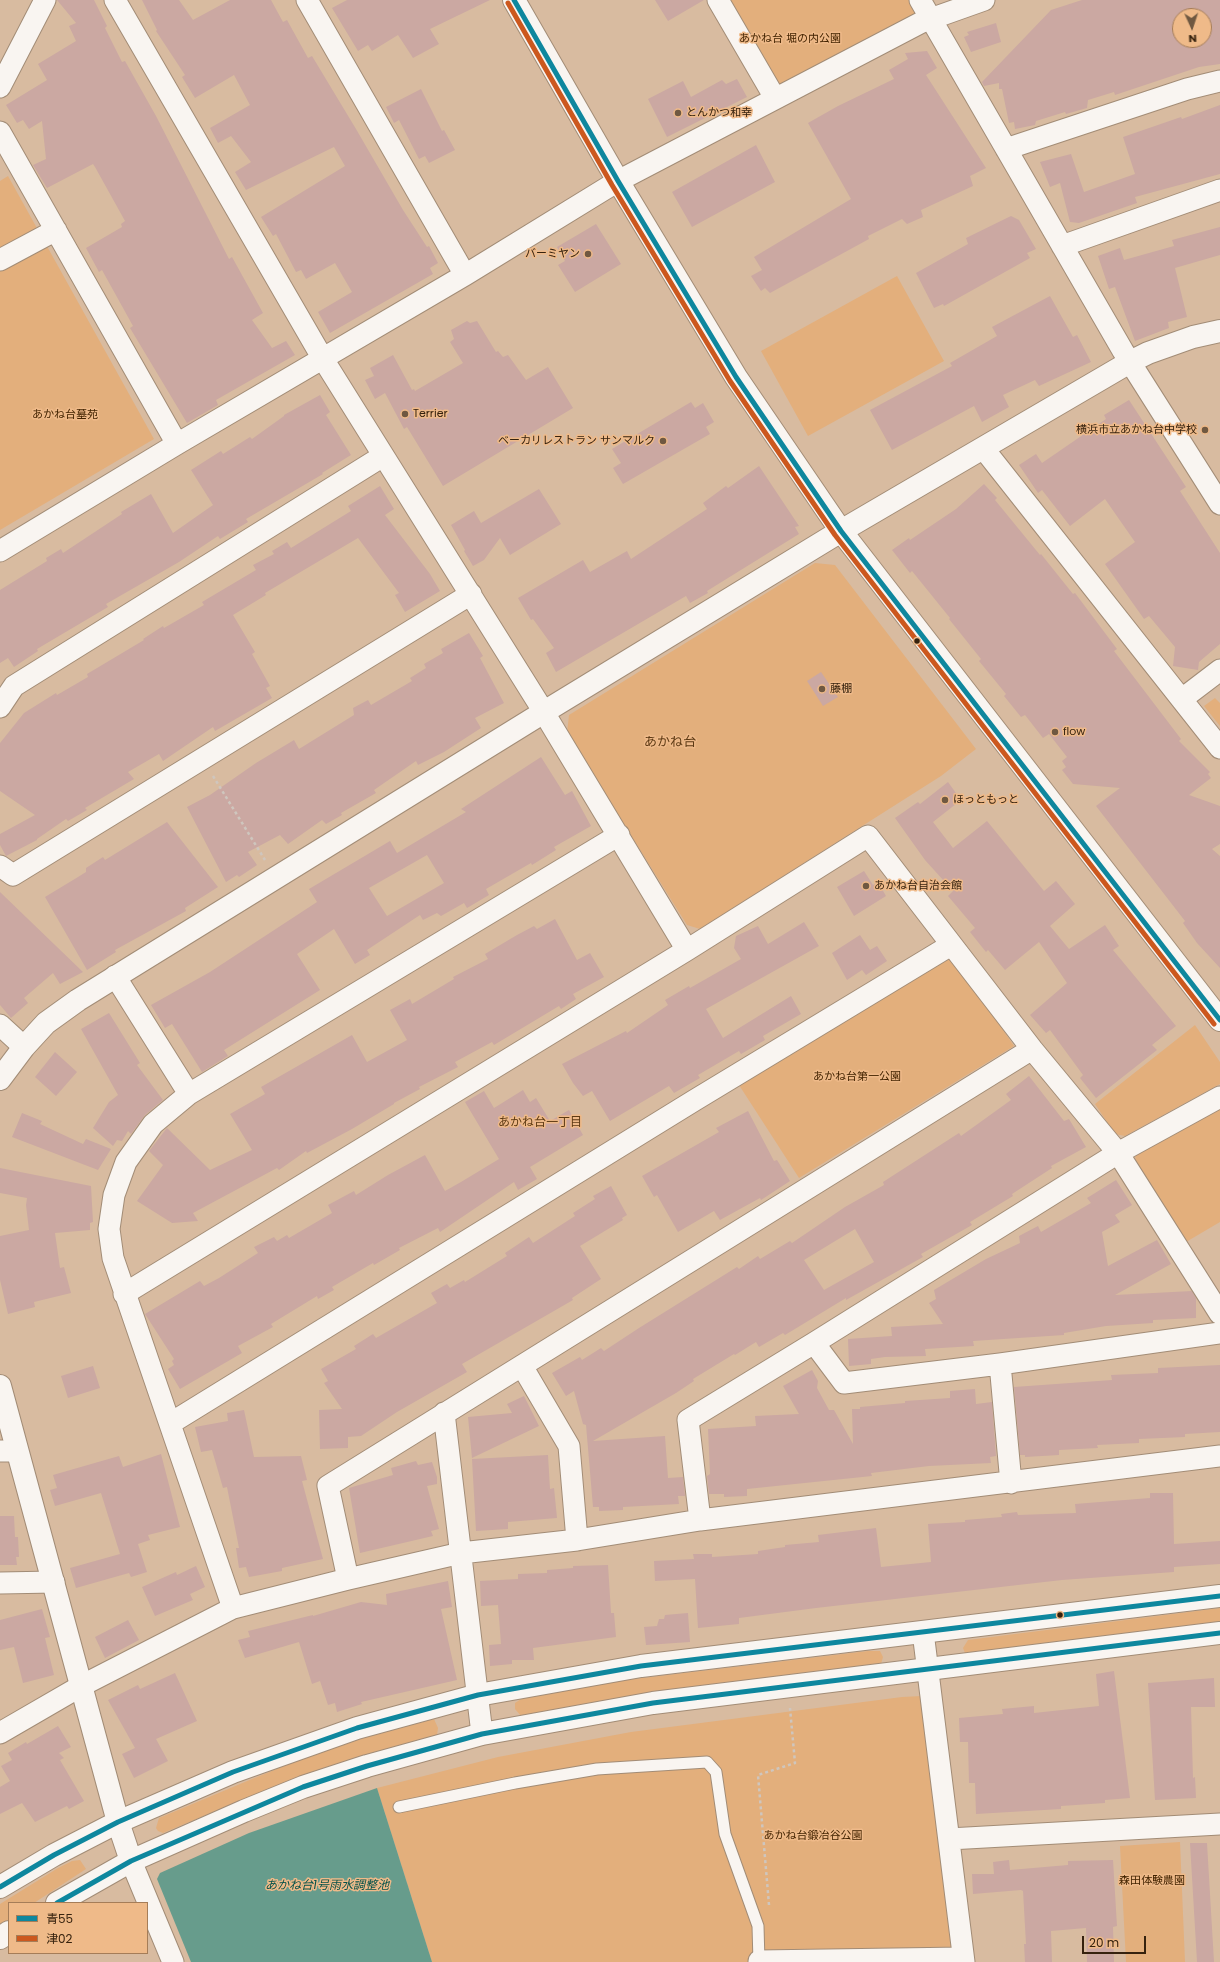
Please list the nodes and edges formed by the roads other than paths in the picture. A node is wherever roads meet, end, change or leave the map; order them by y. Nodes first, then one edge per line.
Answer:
1 (45, 0) edge
2 (115, 0) edge
3 (306, 0) edge
4 (514, 0) edge
5 (718, 0) edge
6 (920, 0) edge
7 (984, 0) edge
8 (930, 19) junction
9 (1220, 81) edge
10 (0, 88) edge
11 (775, 98) junction
12 (0, 132) edge
13 (1006, 149) junction
14 (618, 181) junction
15 (1220, 190) edge
16 (56, 230) junction
17 (1062, 246) junction
18 (0, 260) edge
19 (465, 275) junction
20 (1220, 331) edge
21 (323, 359) junction
22 (1130, 362) junction
23 (177, 444) junction
24 (983, 448) junction
25 (383, 456) junction
26 (1220, 504) edge
27 (841, 531) junction
28 (0, 551) edge
29 (470, 594) junction
30 (1220, 670) edge
31 (1182, 699) junction
32 (0, 707) edge
33 (544, 712) junction
34 (1220, 748) edge
35 (619, 835) junction
36 (0, 866) edge
37 (951, 945) junction
38 (687, 950) junction
39 (115, 976) junction
40 (1220, 1020) edge
41 (0, 1025) edge
42 (24, 1047) junction
43 (1032, 1049) junction
44 (0, 1079) edge
45 (189, 1094) junction
46 (1220, 1097) edge
47 (1118, 1153) junction
48 (124, 1294) junction
49 (1220, 1314) edge
50 (1220, 1333) edge
51 (814, 1343) junction
52 (1000, 1364) junction
53 (522, 1366) junction
54 (0, 1386) edge
55 (444, 1413) junction
56 (171, 1423) junction
57 (9, 1451) edge
58 (1220, 1456) edge
59 (1011, 1483) junction
60 (700, 1520) junction
61 (577, 1540) junction
62 (462, 1553) junction
63 (348, 1579) junction
64 (54, 1582) junction
65 (0, 1583) edge
66 (1220, 1596) edge
67 (233, 1608) junction
68 (923, 1632) junction
69 (1220, 1633) edge
70 (928, 1669) junction
71 (81, 1686) junction
72 (478, 1695) junction
73 (0, 1733) edge
74 (482, 1734) junction
75 (399, 1807) dead end
76 (118, 1822) junction
77 (1220, 1824) edge
78 (948, 1839) junction
79 (131, 1861) junction
80 (0, 1887) edge
81 (59, 1902) edge
82 (963, 1960) edge
83 (759, 1961) edge
84 (173, 1962) edge

1 - 10 street
2 - 21 street
3 - 19 street
4 - 14 street
5 - 11 street
6 - 8 street
7 - 8 street
8 - 11 street
8 - 13 street
9 - 13 street
11 - 14 street
12 - 16 street
13 - 17 street
14 - 19 street
14 - 27 street
15 - 17 street
16 - 18 street
16 - 23 street
17 - 22 street
19 - 21 street
20 - 22 street
21 - 23 street
21 - 25 street
22 - 24 street
22 - 26 street
23 - 28 street
24 - 27 street
24 - 31 street
25 - 29 street
25 - 32 street
27 - 33 street
27 - 40 street
29 - 33 street
29 - 36 street
30 - 31 street
31 - 34 street
33 - 35 street
33 - 39 street
35 - 38 street
35 - 45 street
37 - 38 street
37 - 43 street
37 - 56 street
38 - 48 street
39 - 42 street
39 - 45 street
41 - 42 street
42 - 44 street
43 - 47 street
43 - 53 street
45 - 48 street
46 - 47 street
47 - 49 street
47 - 51 street
48 - 56 street
50 - 52 street
51 - 52 street
51 - 60 street
52 - 59 street
53 - 55 street
53 - 61 street
54 - 57 street
55 - 62 street
55 - 63 street
56 - 67 street
57 - 64 street
58 - 59 street
59 - 60 street
60 - 61 street
61 - 62 street
62 - 63 street
62 - 72 street
63 - 67 street
64 - 65 street
64 - 71 street
66 - 68 street
67 - 71 street
68 - 70 street
68 - 72 street
69 - 70 street
70 - 74 street
70 - 78 street
71 - 73 street
71 - 76 street
72 - 74 street
72 - 76 street
74 - 79 street
75 - 83 lane
76 - 79 street
76 - 80 street
77 - 78 street
78 - 82 street
79 - 81 street
79 - 84 street
82 - 83 street

